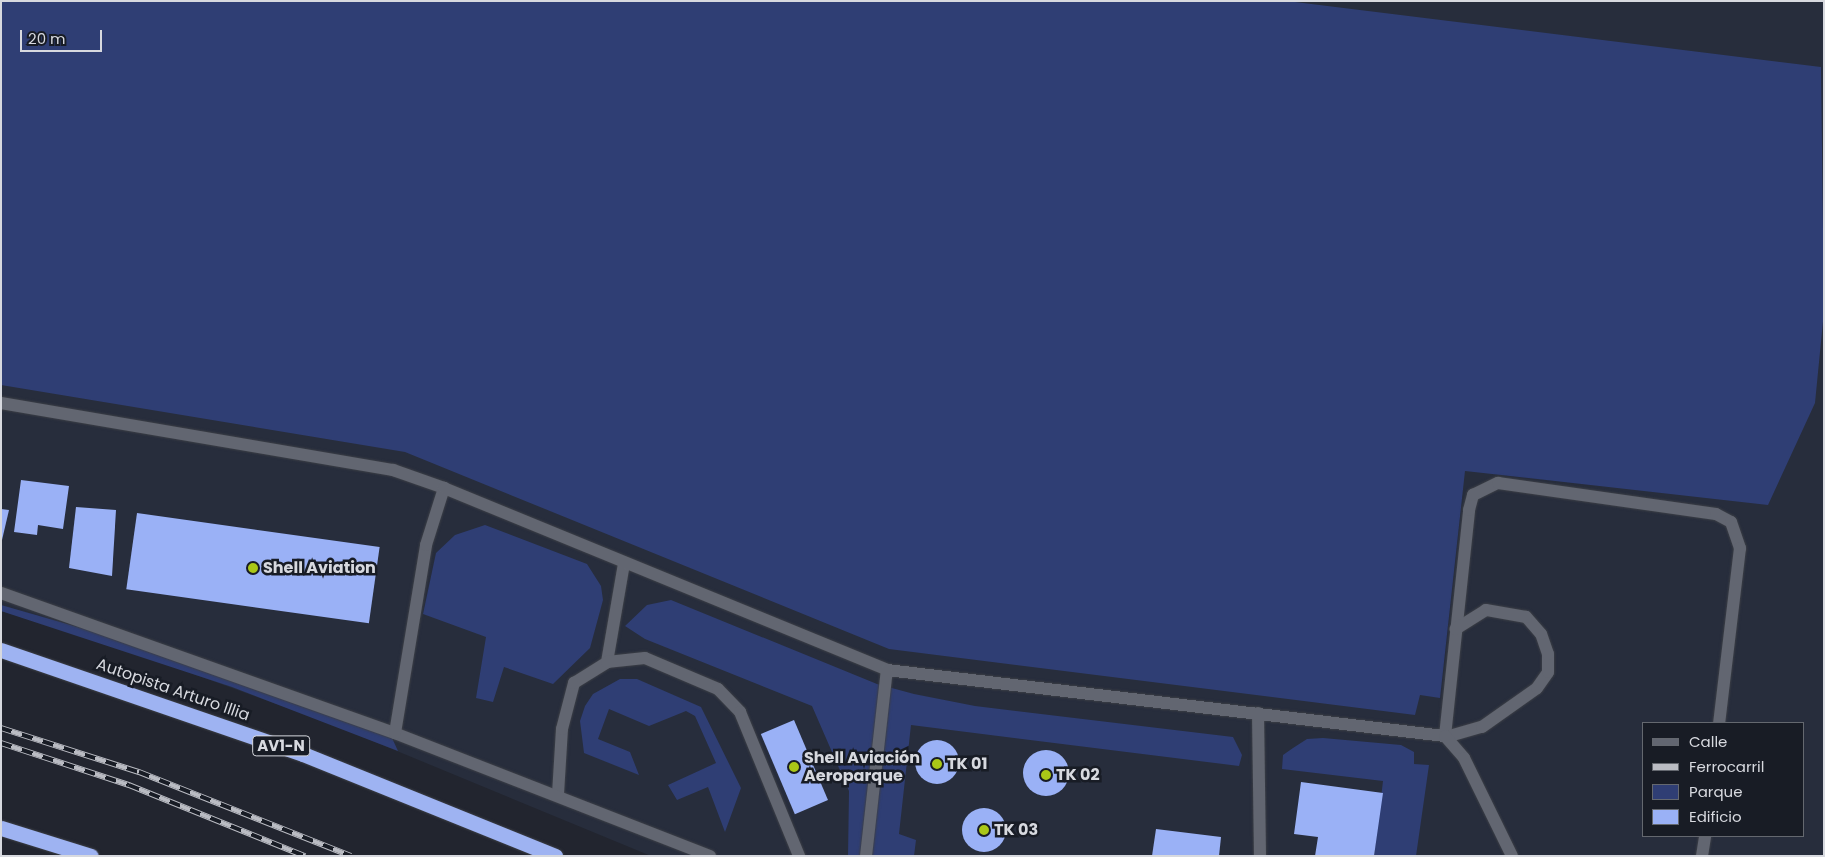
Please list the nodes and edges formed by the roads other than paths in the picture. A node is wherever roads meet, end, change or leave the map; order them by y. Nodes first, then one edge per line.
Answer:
1 (1, 403) edge
2 (444, 488) junction
3 (624, 564) junction
4 (1, 593) edge
5 (1456, 629) junction
6 (1, 650) edge
7 (607, 662) junction
8 (887, 670) junction
9 (1258, 713) junction
10 (1719, 722) edge
11 (395, 733) junction
12 (1446, 736) junction
13 (558, 794) junction
14 (1, 828) edge
15 (1705, 837) edge
16 (91, 856) edge
17 (555, 856) edge
18 (710, 856) edge
19 (799, 856) edge
20 (866, 856) edge
21 (1260, 856) edge
22 (1512, 856) edge
23 (1702, 856) edge

1 - 2 lane
2 - 3 lane
2 - 11 lane
3 - 7 lane
3 - 8 lane
4 - 11 lane
5 - 10 lane
5 - 12 lane
5 - 12 lane
6 - 17 highway, Autopista Arturo Illia / AV1-N
7 - 13 lane
7 - 19 lane
8 - 9 lane
8 - 20 lane
9 - 12 lane
9 - 21 lane
11 - 13 lane
12 - 22 lane
13 - 18 lane
14 - 16 highway
15 - 23 lane

